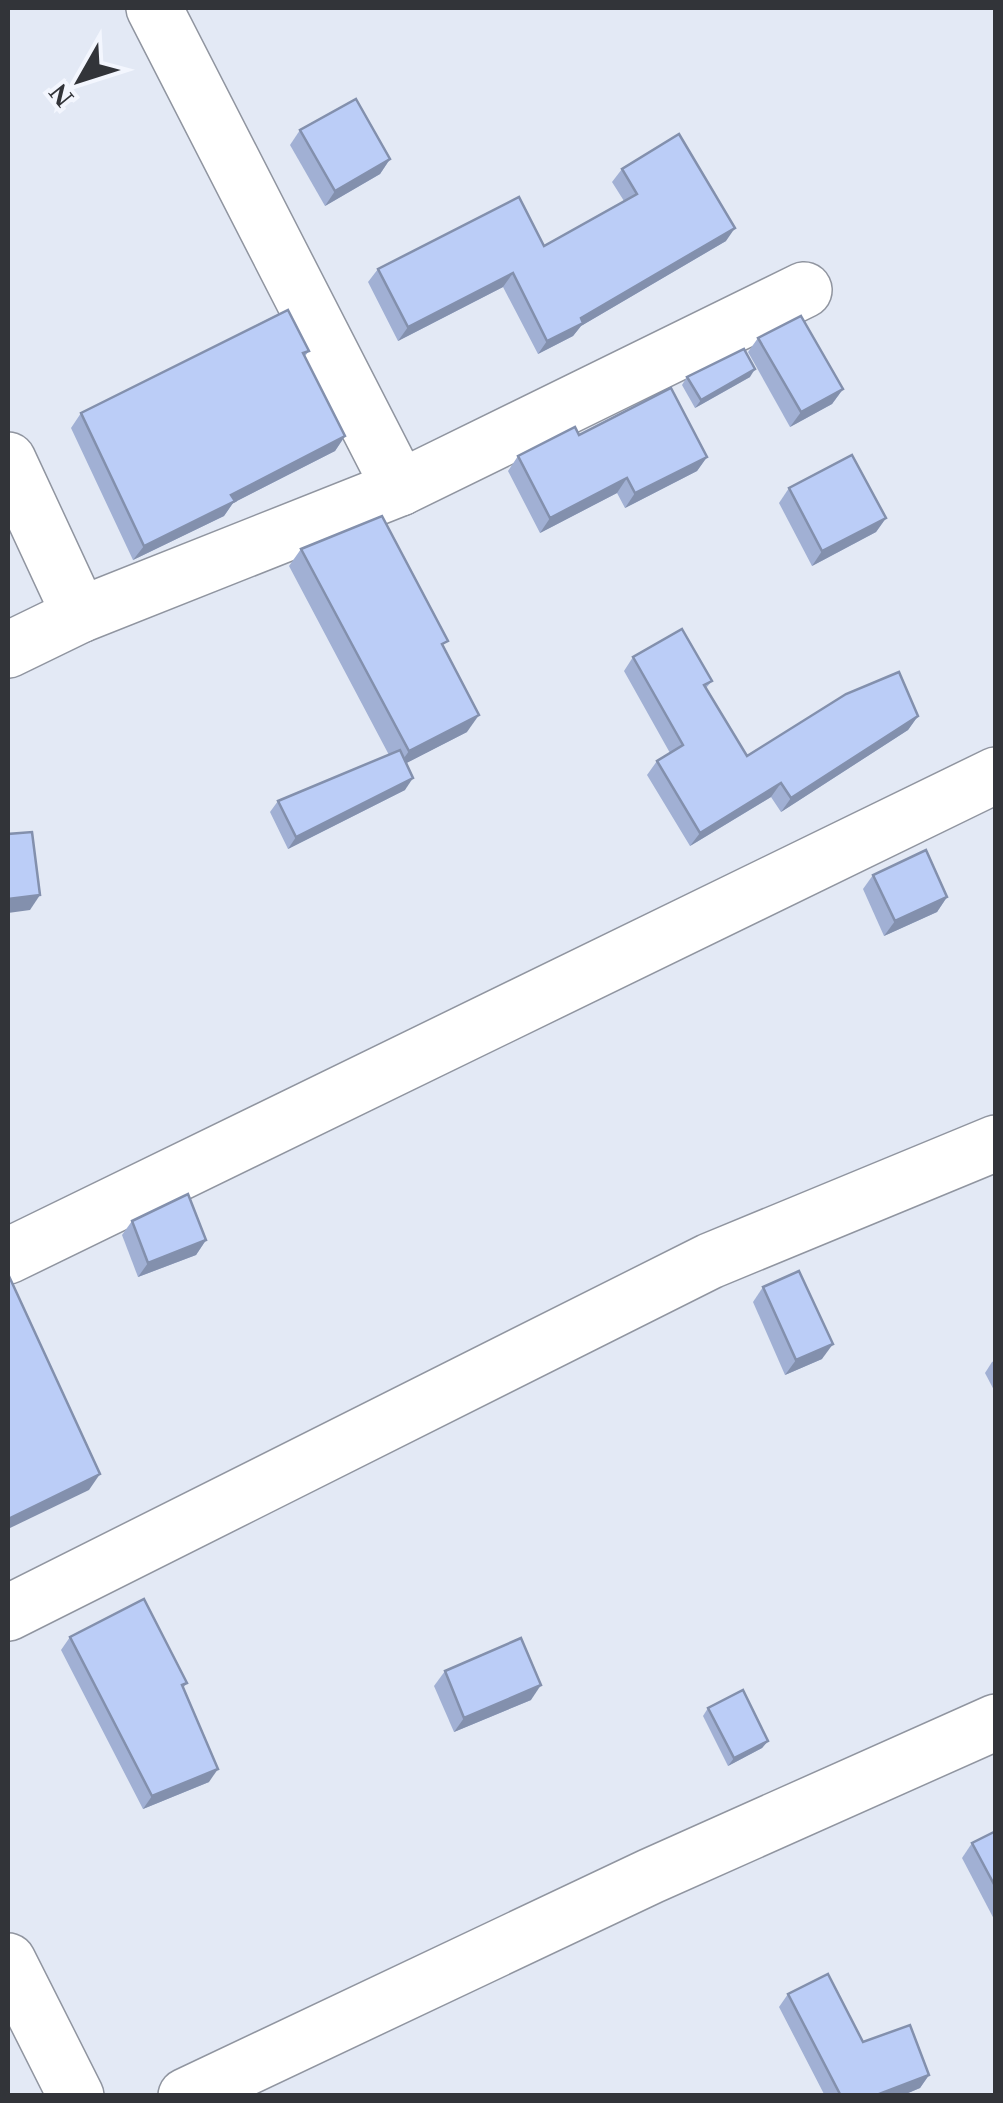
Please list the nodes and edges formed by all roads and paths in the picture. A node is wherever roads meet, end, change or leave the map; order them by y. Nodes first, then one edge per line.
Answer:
1 (154, 8) edge
2 (804, 290) dead end
3 (8, 460) edge
4 (400, 488) junction
5 (80, 616) junction
6 (8, 650) edge
7 (996, 775) edge
8 (996, 1143) edge
9 (8, 1256) edge
10 (8, 1613) edge
11 (996, 1722) edge
12 (8, 1961) edge
13 (76, 2096) edge
14 (186, 2096) edge

1 - 4 street
2 - 4 street
3 - 5 street
4 - 5 street
5 - 6 street
7 - 9 street
8 - 10 street
11 - 14 street
12 - 13 street

